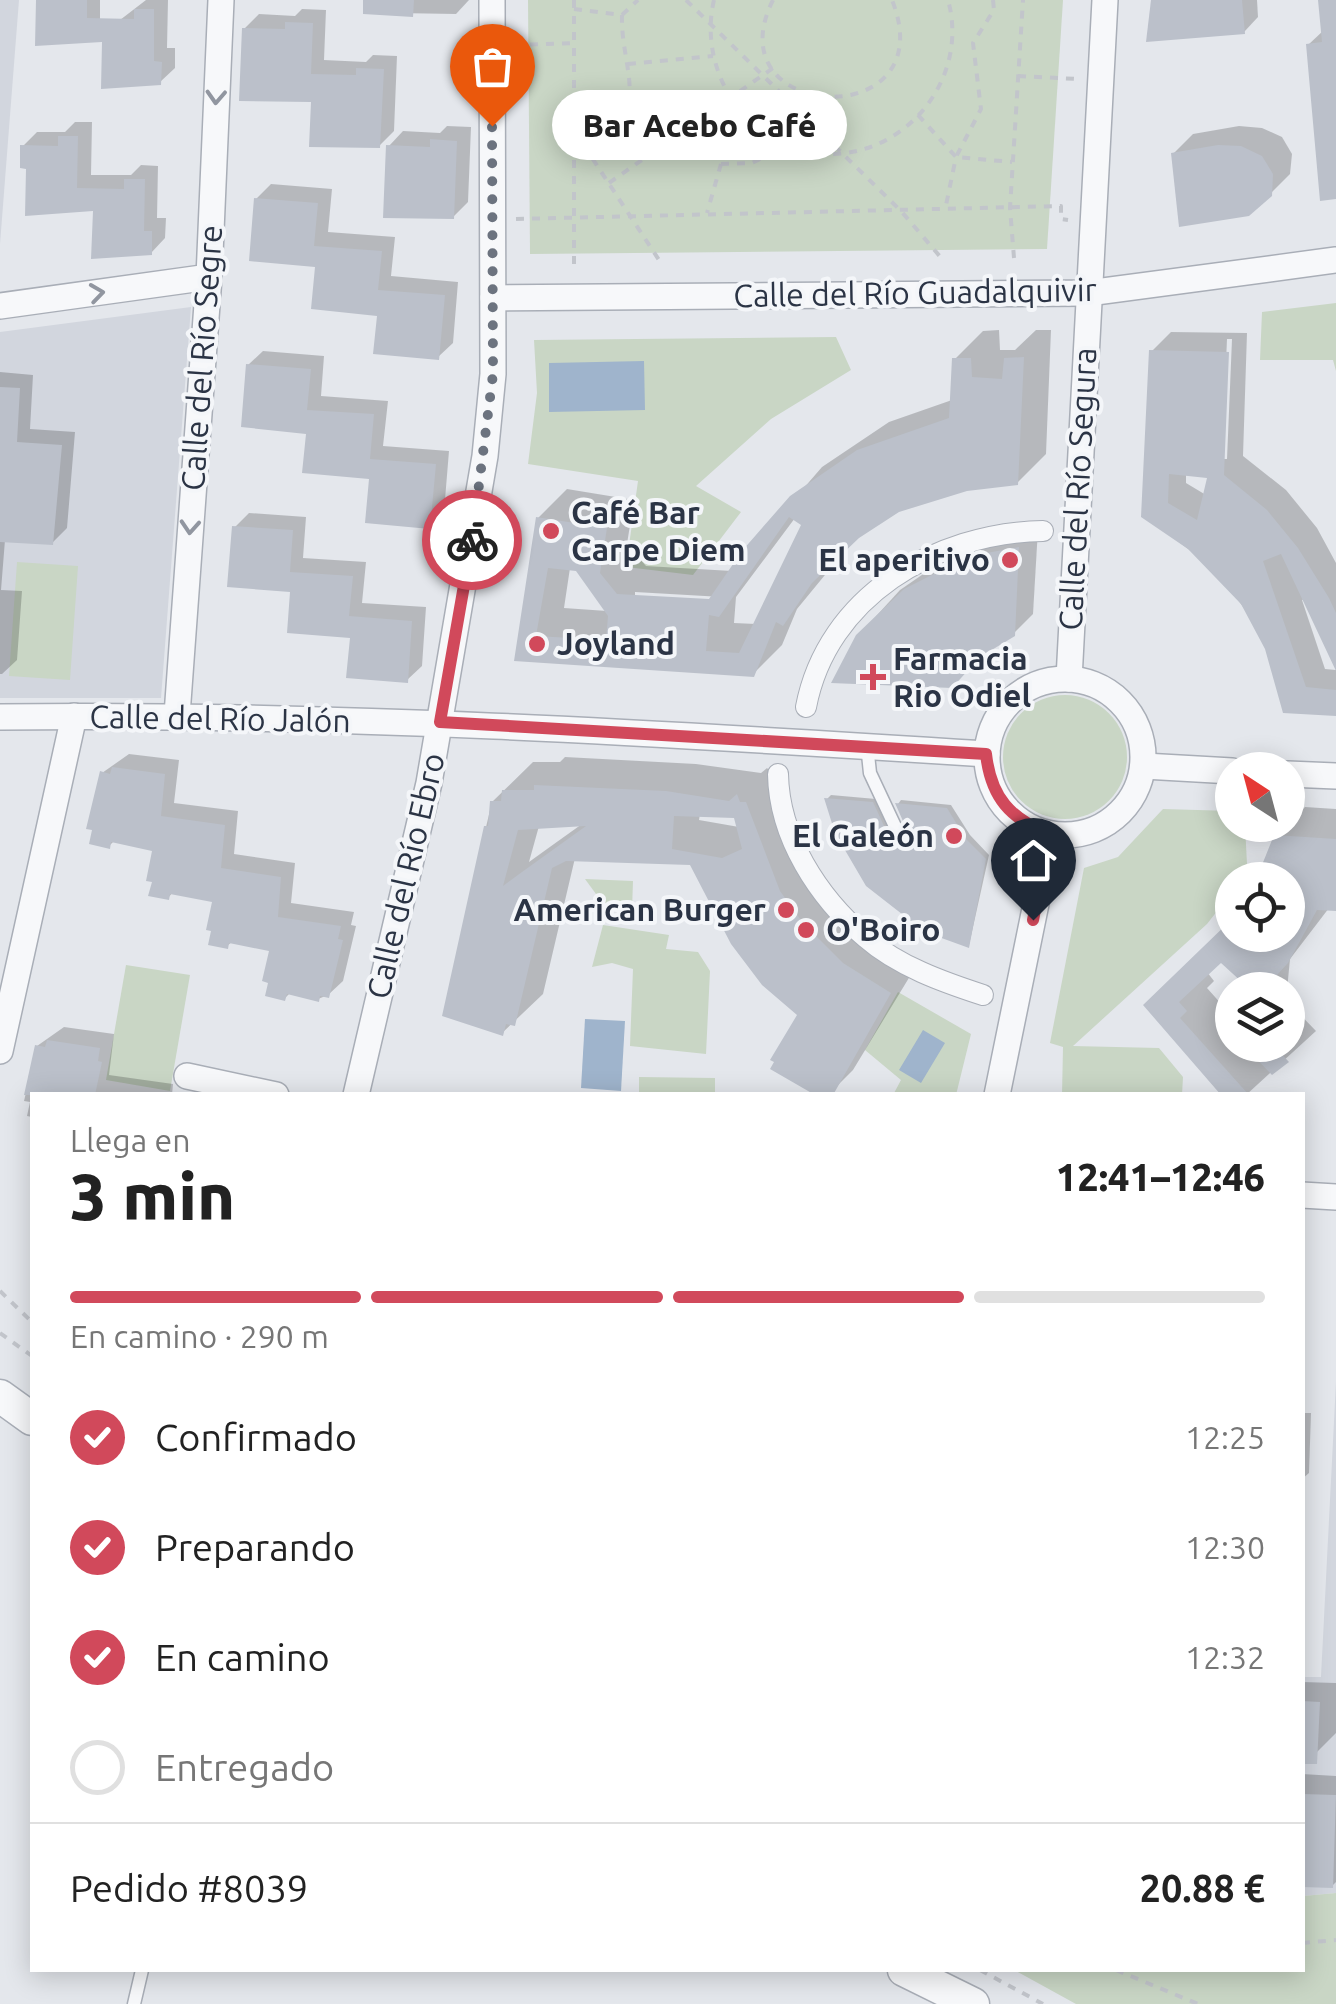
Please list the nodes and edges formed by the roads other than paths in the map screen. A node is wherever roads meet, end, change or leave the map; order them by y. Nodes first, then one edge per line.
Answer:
1 (221, 0) edge
2 (492, 0) edge
3 (1104, 0) edge
4 (1336, 260) edge
5 (208, 277) junction
6 (1088, 294) junction
7 (492, 298) junction
8 (0, 306) edge
9 (1043, 531) dead end
10 (1069, 679) junction
11 (806, 708) dead end
12 (177, 715) junction
13 (74, 716) junction
14 (0, 717) edge
15 (440, 722) junction
16 (867, 745) junction
17 (986, 754) junction
18 (1144, 766) junction
19 (1215, 770) edge
20 (778, 774) dead end
21 (1305, 775) edge
22 (1336, 776) edge
23 (1050, 835) junction
24 (900, 837) dead end
25 (983, 996) dead end
26 (0, 1050) edge
27 (187, 1076) dead end
28 (262, 1092) edge
29 (357, 1092) edge
30 (998, 1092) edge
31 (1305, 1195) edge
32 (1336, 1197) edge
33 (0, 1396) edge
34 (30, 1418) edge
35 (142, 1972) edge
36 (908, 1972) edge
37 (134, 2004) edge
38 (972, 2004) edge

1 -> 5 street, Calle del Río Segre
2 - 7 street, Calle del Río Ebro
3 - 6 street, Calle del Río Segura
4 - 6 street, Calle del Río Guadalquivir
8 -> 5 street
5 -> 12 street, Calle del Río Segre
6 - 7 street, Calle del Río Guadalquivir
6 - 10 street, Calle del Río Segura
7 - 15 street, Calle del Río Ebro
9 - 11 street
10 - 17 street
10 - 18 street
12 - 13 street, Calle del Río Jalón
12 - 15 street, Calle del Río Jalón
13 - 14 street, Calle del Río Jalón
13 - 26 street
15 - 16 street, Calle del Río Jalón
15 - 29 street, Calle del Río Ebro
16 - 17 street, Calle del Río Jalón
16 - 24 lane
17 - 23 street
18 - 19 street
18 - 23 street
20 - 25 street
21 - 22 street
23 - 30 street
27 - 28 street
31 - 32 street
33 - 34 street
35 - 37 lane
36 - 38 street

